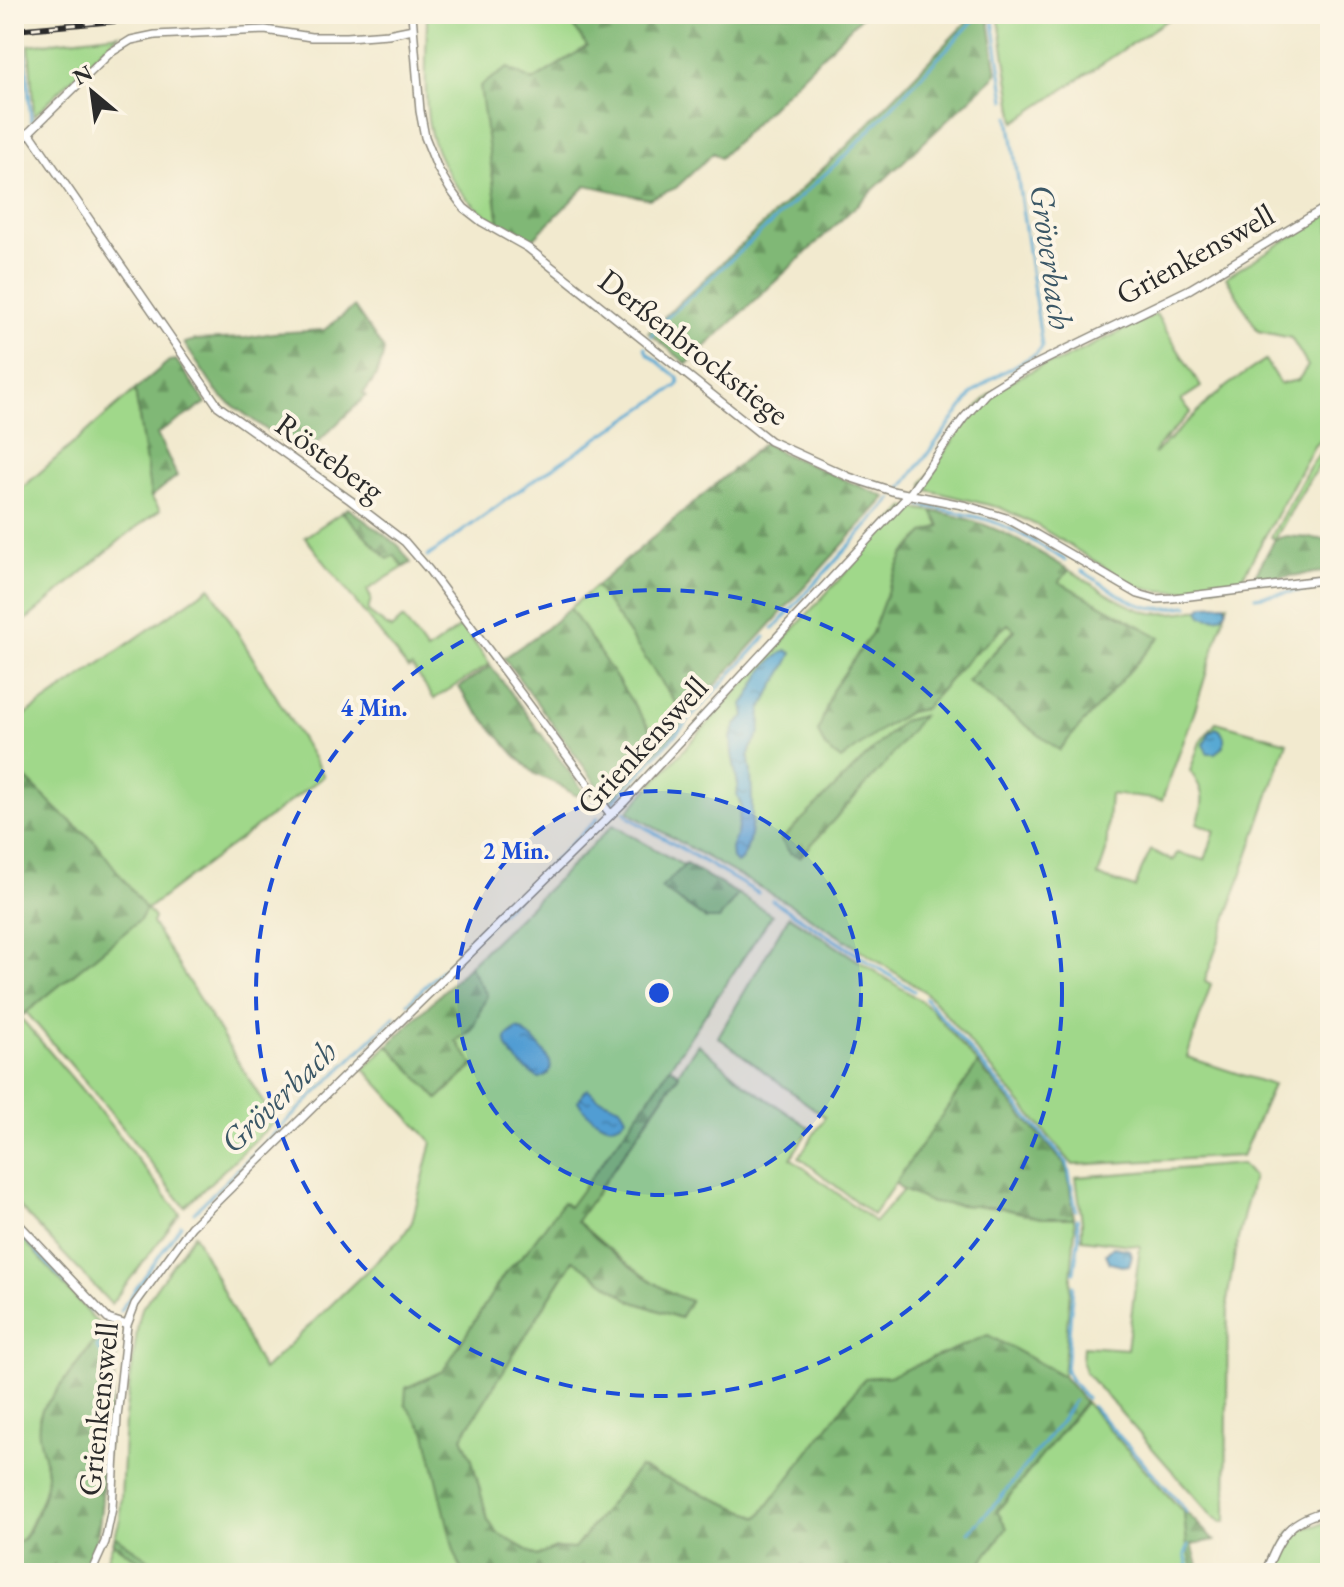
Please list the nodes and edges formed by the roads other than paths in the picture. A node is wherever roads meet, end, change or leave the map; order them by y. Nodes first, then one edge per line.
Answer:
1 (412, 14) edge
2 (413, 29) junction
3 (29, 132) junction
4 (14, 147) edge
5 (1330, 205) edge
6 (909, 495) junction
7 (1330, 579) edge
8 (611, 815) junction
9 (14, 1219) edge
10 (127, 1325) junction
11 (1330, 1510) edge
12 (91, 1573) edge
13 (1265, 1573) edge

1 - 2 street, Derßenbrockstiege
2 - 3 street
2 - 6 street, Derßenbrockstiege
3 - 4 street
3 - 8 street, Rösteberg
5 - 6 street, Grienkenswell
6 - 7 street, Derßenbrockstiege
6 - 8 street, Grienkenswell
8 - 10 street, Grienkenswell
9 - 10 street
10 - 12 street, Grienkenswell
11 - 13 street

